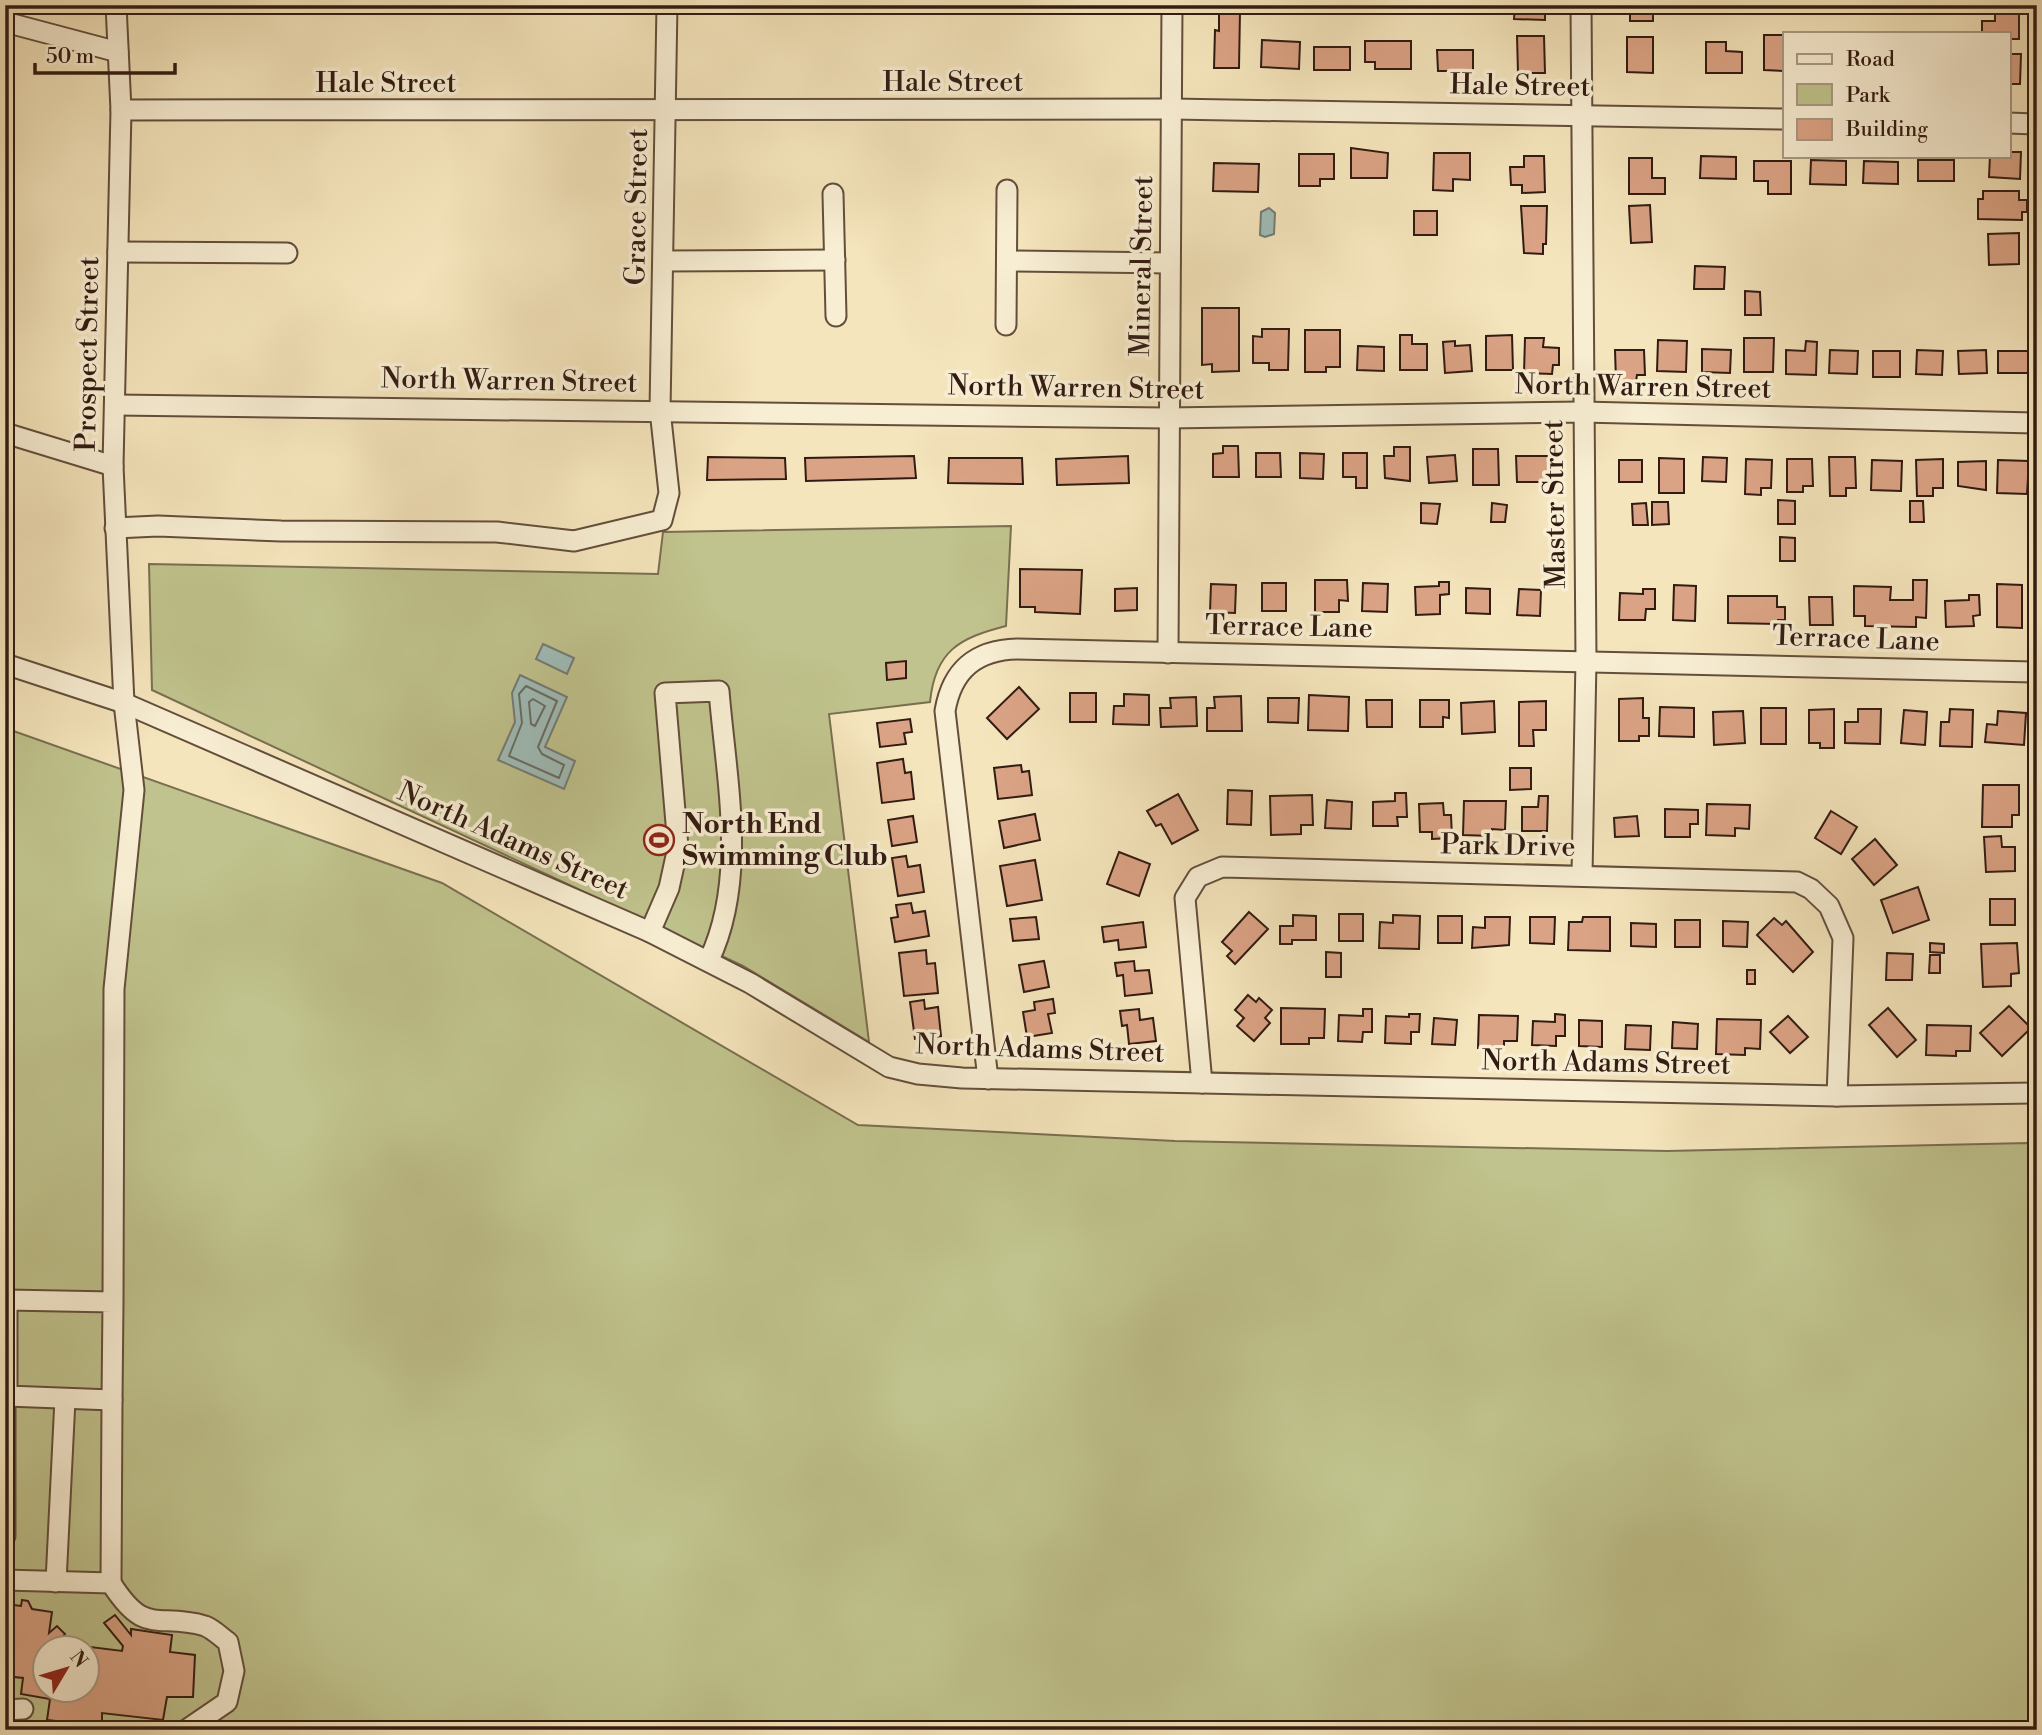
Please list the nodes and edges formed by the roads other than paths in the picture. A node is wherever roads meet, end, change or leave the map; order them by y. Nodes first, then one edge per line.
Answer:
1 (116, 5) edge
2 (667, 5) edge
3 (1172, 5) edge
4 (1581, 5) edge
5 (5, 22) edge
6 (118, 52) junction
7 (1172, 109) junction
8 (121, 110) junction
9 (667, 112) junction
10 (1581, 115) junction
11 (1783, 119) edge
12 (2010, 123) edge
13 (2037, 124) edge
14 (1007, 190) dead end
15 (833, 194) dead end
16 (118, 252) junction
17 (287, 253) dead end
18 (835, 260) junction
19 (664, 261) junction
20 (1007, 261) junction
21 (1170, 263) junction
22 (835, 316) dead end
23 (1006, 325) dead end
24 (115, 405) junction
25 (660, 410) junction
26 (1582, 412) junction
27 (1167, 418) junction
28 (2037, 423) edge
29 (5, 433) edge
30 (113, 466) junction
31 (115, 528) junction
32 (1168, 653) junction
33 (1586, 660) junction
34 (5, 664) edge
35 (2037, 672) edge
36 (124, 703) junction
37 (1582, 875) junction
38 (650, 932) junction
39 (709, 960) junction
40 (988, 1079) junction
41 (1202, 1083) junction
42 (2037, 1093) edge
43 (1837, 1096) junction
44 (113, 1302) junction
45 (6, 1396) edge
46 (65, 1399) junction
47 (112, 1400) junction
48 (5, 1536) edge
49 (5, 1580) edge
50 (56, 1582) junction
51 (111, 1583) junction
52 (186, 1730) edge

1 - 6 street, Prospect Street
2 - 9 street, Grace Street
3 - 7 street, Mineral Street
4 - 10 street, Master Street
5 - 6 street
6 - 8 street, Prospect Street
7 - 9 street, Hale Street
7 - 10 street, Hale Street
7 - 21 street, Mineral Street
8 - 9 street, Hale Street
8 - 16 street, Prospect Street
9 - 19 street, Grace Street
10 - 11 street, Hale Street
10 - 26 street, Master Street
12 - 13 street
14 - 20 street
15 - 18 street
16 - 17 street
16 - 24 street, Prospect Street
18 - 19 street
18 - 22 street
19 - 25 street, Grace Street
20 - 21 street
20 - 23 street
21 - 27 street, Mineral Street
24 - 25 street, North Warren Street
24 - 30 street, Prospect Street
25 - 27 street, North Warren Street
25 - 31 street, Grace Street
26 - 27 street, North Warren Street
26 - 28 street, North Warren Street
26 - 33 street, Master Street
27 - 32 street, Mineral Street
29 - 30 street
30 - 31 street, Prospect Street
31 - 36 street, Prospect Street
32 - 33 street, Terrace Lane
32 - 40 street, Terrace Lane
33 - 35 street, Terrace Lane
33 - 37 street, Master Street
34 - 36 street, North Adams Street
36 - 38 street, North Adams Street
36 - 44 street, Prospect Street
37 - 41 street, Park Drive
37 - 43 street, Park Drive
38 - 39 street, North Adams Street
38 - 39 street
39 - 40 street, North Adams Street
40 - 41 street, North Adams Street
41 - 43 street, North Adams Street
42 - 43 street, North Adams Street
44 - 45 street
44 - 47 street, Prospect Street
45 - 46 street
45 - 48 street
46 - 47 street
46 - 50 street
47 - 51 street, Prospect Street
49 - 50 street
50 - 51 street
51 - 52 street

